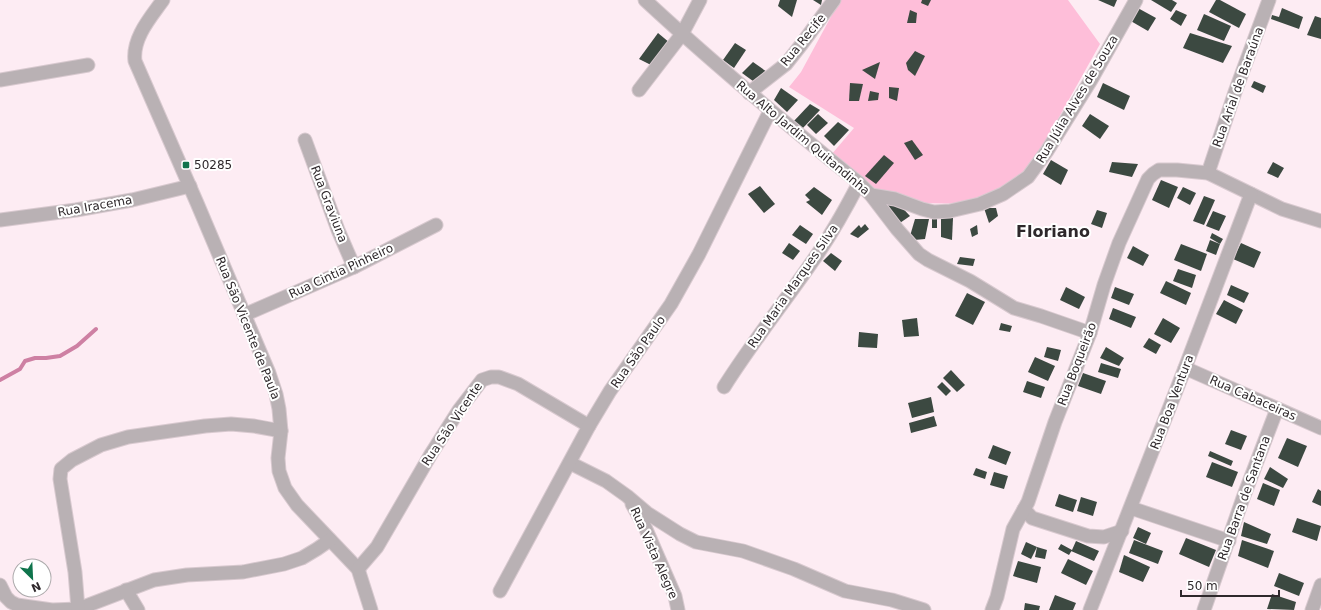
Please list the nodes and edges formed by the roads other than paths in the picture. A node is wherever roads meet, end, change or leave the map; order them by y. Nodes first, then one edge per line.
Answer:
1 (163, 0) edge
2 (645, 0) edge
3 (700, 0) edge
4 (834, 0) edge
5 (1136, 0) edge
6 (1269, 0) edge
7 (682, 34) junction
8 (88, 66) dead end
9 (0, 80) edge
10 (639, 90) dead end
11 (750, 93) junction
12 (770, 111) junction
13 (305, 140) dead end
14 (1208, 173) junction
15 (859, 183) junction
16 (190, 186) junction
17 (1251, 194) junction
18 (871, 195) junction
19 (0, 220) edge
20 (1321, 221) edge
21 (436, 225) dead end
22 (354, 267) junction
23 (244, 315) junction
24 (1090, 333) junction
25 (1185, 368) junction
26 (724, 387) dead end
27 (1277, 409) junction
28 (589, 426) junction
29 (1321, 428) edge
30 (281, 430) junction
31 (570, 463) junction
32 (628, 496) junction
33 (1131, 508) junction
34 (1024, 509) junction
35 (1122, 531) junction
36 (330, 540) junction
37 (1229, 540) junction
38 (358, 569) junction
39 (0, 585) edge
40 (1321, 585) edge
41 (126, 590) junction
42 (500, 591) dead end
43 (10, 605) edge
44 (78, 609) junction
45 (138, 610) edge
46 (371, 610) edge
47 (678, 610) edge
48 (924, 610) edge
49 (992, 610) edge
50 (1090, 610) edge
51 (1204, 610) edge
52 (1312, 610) edge

1 - 16 street, Rua São Vicente de Paula
2 - 7 street, Rua Alto Jardim Quitandinha
3 - 7 street
4 - 11 street, Rua Recife
5 - 18 street, Rua Júlia Alves de Souza
6 - 14 street, Rua Arial de Baraúna
7 - 10 street
7 - 11 street, Rua Alto Jardim Quitandinha
8 - 9 street
11 - 12 street, Rua Alto Jardim Quitandinha
12 - 15 street, Rua Alto Jardim Quitandinha
12 - 28 street, Rua São Paulo
13 - 22 street, Rua Graviuna
14 - 17 street
14 - 24 street, Rua Boqueirão
15 - 18 street, Rua Alto Jardim Quitandinha
15 - 26 street, Rua Maria Marques Silva
16 - 19 street, Rua Iracema
16 - 23 street, Rua São Vicente de Paula
17 - 20 street
17 - 25 street, Rua Boa Ventura
18 - 24 street, Rua Alto Jardim Quitandinha
21 - 22 street, Rua Cintia Pinheiro
22 - 23 street, Rua Cintia Pinheiro
23 - 30 street, Rua São Vicente de Paula
24 - 34 street, Rua Boqueirão
25 - 27 street, Rua Cabaceiras
25 - 33 street, Rua Boa Ventura
27 - 29 street, Rua Cabaceiras
27 - 37 street, Rua Barra de Santana
28 - 31 street, Rua São Paulo
28 - 38 street, Rua São Vicente
30 - 36 street, Rua São Vicente de Paula
30 - 44 street
31 - 32 street
31 - 42 street, Rua São Paulo
32 - 47 street, Rua Vista Alegre
32 - 48 street
33 - 35 street, Rua Boa Ventura
33 - 37 street
34 - 35 street
34 - 49 street, Rua Boqueirão
35 - 50 street, Rua Boa Ventura
36 - 38 street, Rua São Vicente de Paula
36 - 41 street
37 - 51 street, Rua Barra de Santana
38 - 46 street, Rua São Vicente de Paula
39 - 43 street
40 - 52 street
41 - 44 street
41 - 45 street
43 - 44 street

